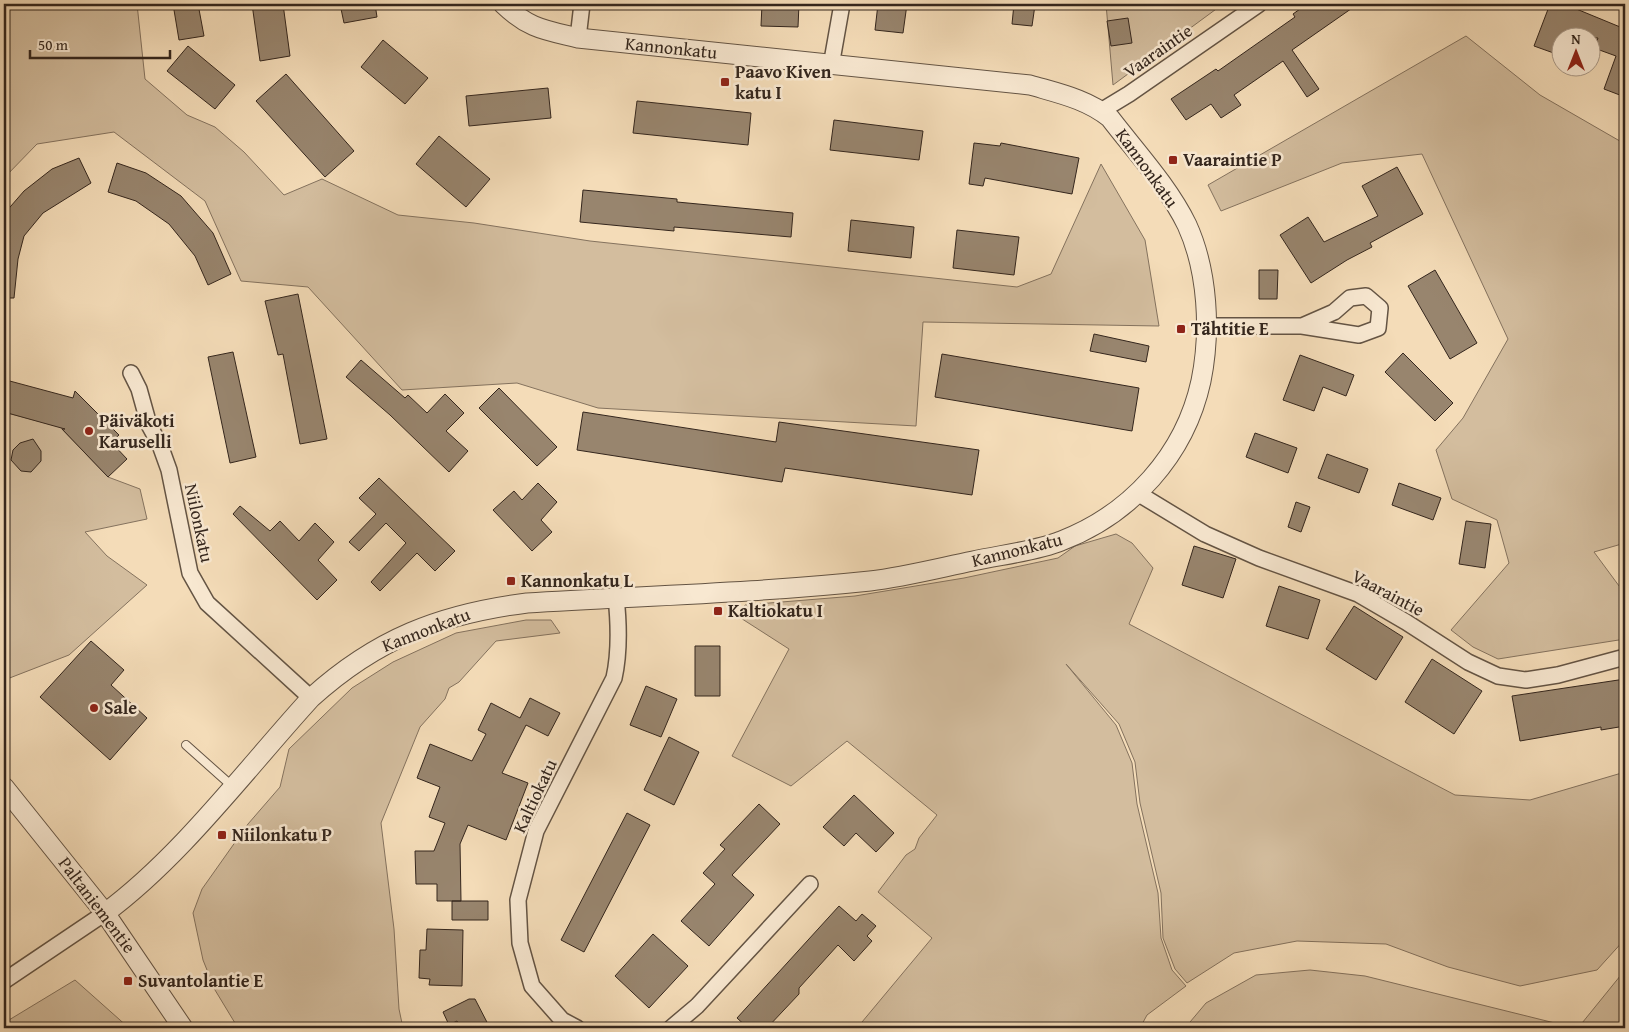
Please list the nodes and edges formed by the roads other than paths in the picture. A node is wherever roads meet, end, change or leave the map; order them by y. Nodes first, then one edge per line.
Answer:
1 (504, 4) edge
2 (582, 4) edge
3 (842, 4) edge
4 (1259, 4) edge
5 (578, 38) junction
6 (831, 66) junction
7 (1101, 111) junction
8 (1206, 326) junction
9 (1302, 326) dead end
10 (131, 373) dead end
11 (1139, 494) junction
12 (616, 597) junction
13 (1625, 657) edge
14 (311, 698) junction
15 (186, 745) dead end
16 (232, 786) junction
17 (4, 787) edge
18 (810, 884) dead end
19 (105, 913) junction
20 (4, 981) edge
21 (184, 1028) edge
22 (576, 1028) edge
23 (671, 1028) edge

1 - 5 street, Kannonkatu
2 - 5 street
3 - 6 street
4 - 7 street, Vaaraintie
5 - 6 street, Kannonkatu
6 - 7 street, Kannonkatu
7 - 8 street, Kannonkatu
8 - 9 street
8 - 11 street, Kannonkatu
10 - 14 street, Niilonkatu
11 - 12 street, Kannonkatu
11 - 13 street, Vaaraintie
12 - 14 street, Kannonkatu
12 - 22 street, Kaltiokatu
14 - 16 street, Kannonkatu
15 - 16 lane
16 - 19 street, Kannonkatu
17 - 19 street, Paltaniementie
18 - 23 street
19 - 20 street
19 - 21 street, Paltaniementie

